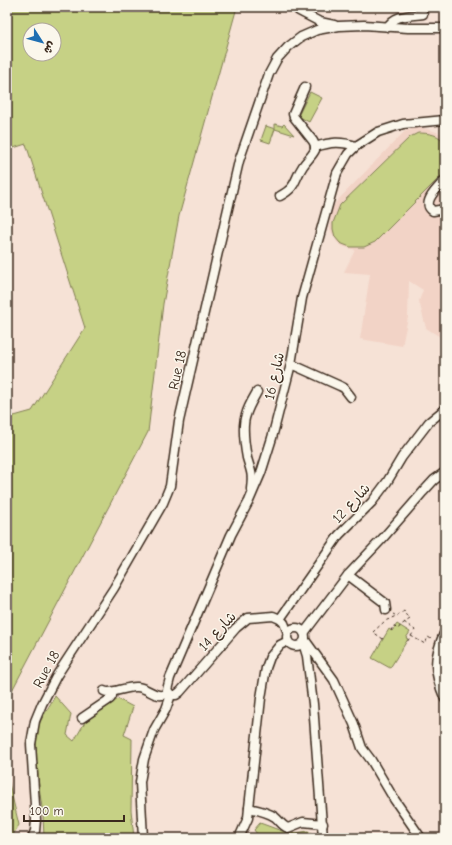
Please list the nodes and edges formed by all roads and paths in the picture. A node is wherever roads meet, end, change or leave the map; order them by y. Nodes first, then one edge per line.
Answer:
1 (299, 11) dead end
2 (423, 14) dead end
3 (339, 26) junction
4 (388, 27) junction
5 (445, 28) edge
6 (305, 87) dead end
7 (445, 120) edge
8 (356, 146) junction
9 (315, 147) junction
10 (445, 180) edge
11 (280, 196) dead end
12 (445, 208) edge
13 (291, 364) junction
14 (257, 392) dead end
15 (351, 397) dead end
16 (445, 409) edge
17 (445, 472) edge
18 (249, 501) junction
19 (348, 575) junction
20 (386, 610) joint
21 (397, 616) junction
22 (280, 619) junction
23 (404, 622) junction
24 (391, 631) dead end
25 (445, 631) edge
26 (411, 636) junction
27 (288, 637) junction
28 (304, 639) junction
29 (383, 639) dead end
30 (441, 641) junction
31 (406, 642) dead end
32 (170, 694) junction
33 (445, 699) edge
34 (82, 718) dead end
35 (249, 808) junction
36 (323, 824) junction
37 (32, 838) edge
38 (143, 838) edge
39 (240, 838) edge
40 (324, 838) edge
41 (420, 838) edge

1 - 3 street
2 - 4 street
3 - 4 street, Rue 18
3 - 37 street, Rue 18
4 - 5 street, Rue 18
6 - 9 street
7 - 8 street, شارع 16
8 - 9 street
8 - 13 street, شارع 16
9 - 11 street
10 - 12 street
13 - 15 street
13 - 18 street, شارع 16
14 - 18 street
16 - 22 street, شارع 12
17 - 19 street
18 - 32 street, شارع 16
19 - 20 street
19 - 28 street
20 - 21 path
21 - 23 path
21 - 29 path
22 - 27 street
22 - 32 street, شارع 14
23 - 24 path
23 - 26 path
25 - 30 street
26 - 30 path
26 - 31 path
27 - 28 street
27 - 28 street
27 - 35 street
28 - 36 street
28 - 41 street
30 - 33 street
32 - 34 street
32 - 38 street, شارع 16
35 - 36 street
35 - 39 street
36 - 40 street

